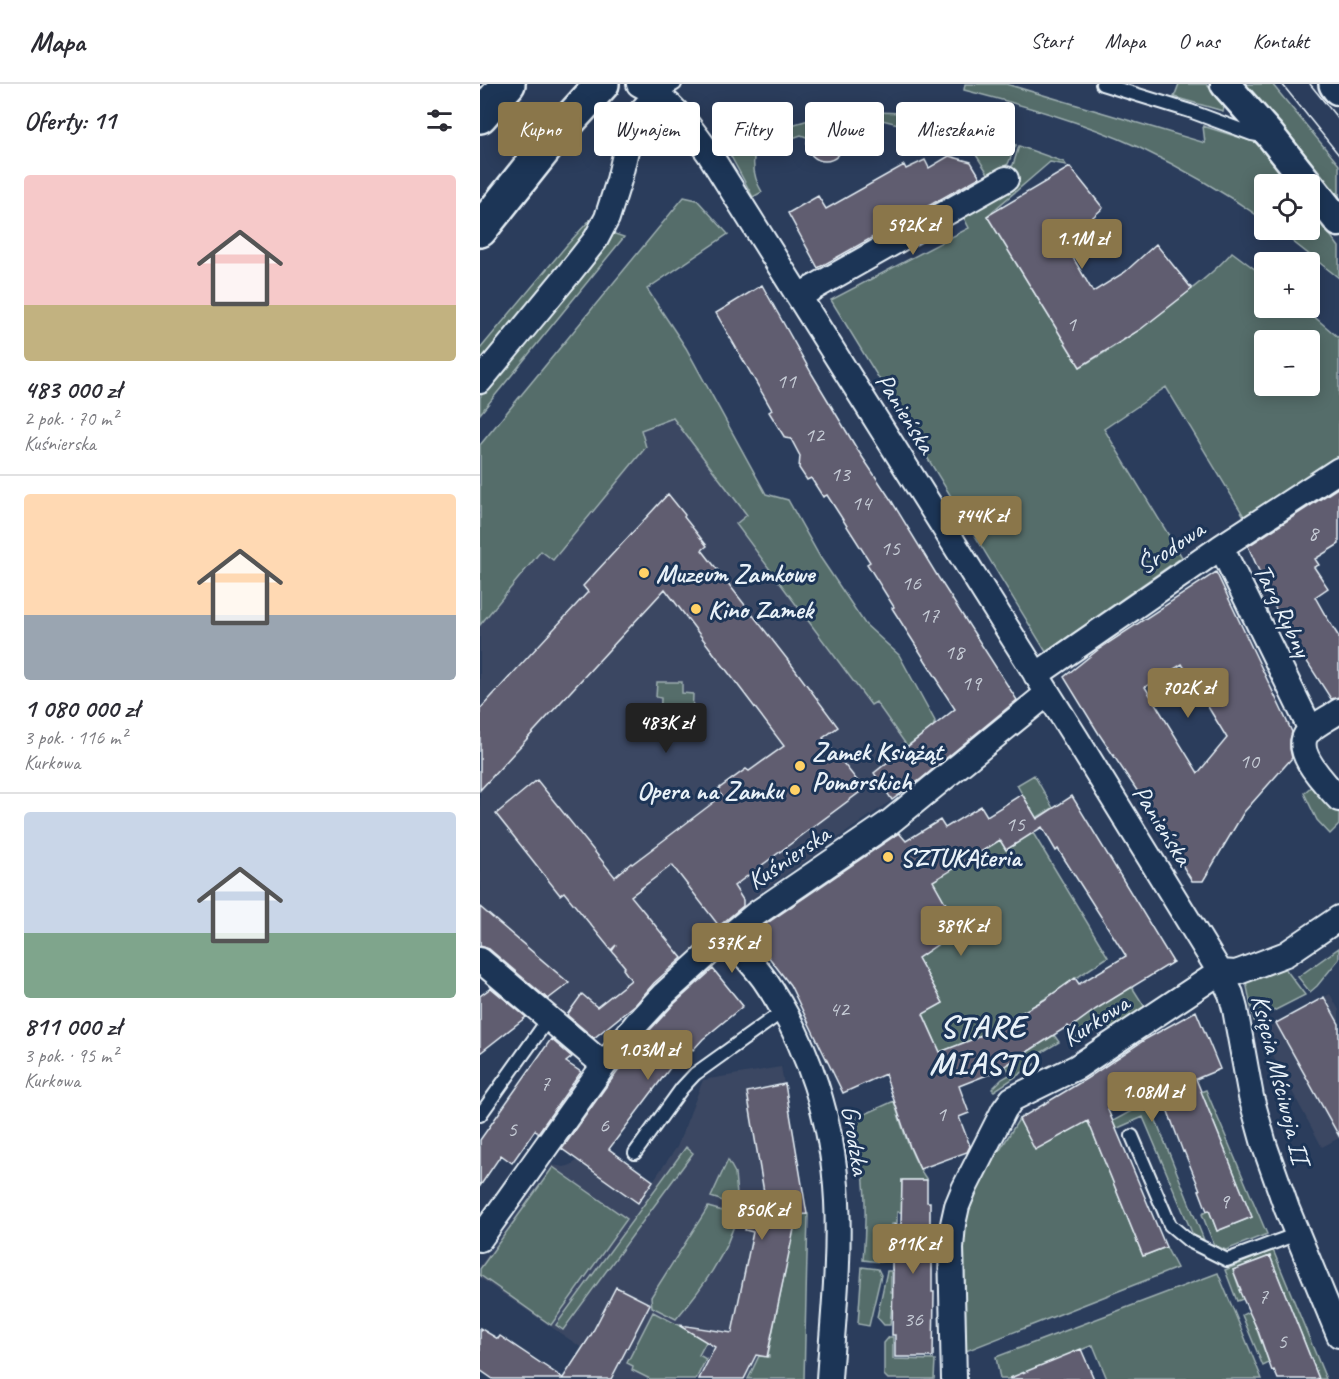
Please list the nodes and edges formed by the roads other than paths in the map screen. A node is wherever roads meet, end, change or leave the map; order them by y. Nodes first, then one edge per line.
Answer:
1 (508, 84) edge
2 (602, 84) edge
3 (1102, 84) edge
4 (1225, 84) edge
5 (1336, 84) edge
6 (657, 87) edge
7 (1339, 88) edge
8 (480, 116) edge
9 (1273, 138) junction
10 (1006, 179) dead end
11 (1339, 222) edge
12 (480, 230) edge
13 (799, 296) junction
14 (480, 381) edge
15 (1339, 470) edge
16 (1221, 547) junction
17 (1042, 684) junction
18 (1339, 711) edge
19 (1311, 729) junction
20 (1339, 799) edge
21 (1339, 918) edge
22 (728, 937) junction
23 (480, 960) edge
24 (1220, 972) junction
25 (783, 1011) junction
26 (549, 1018) junction
27 (604, 1065) junction
28 (480, 1115) edge
29 (1132, 1136) dead end
30 (635, 1153) dead end
31 (1297, 1234) junction
32 (480, 1239) edge
33 (1339, 1335) edge
34 (829, 1379) edge
35 (954, 1379) edge

1 - 8 main road
2 - 12 main road
3 - 9 lane
4 - 9 street
5 - 7 main road
6 - 13 street, Panieńska
6 - 14 street
9 - 11 street
10 - 13 street
13 - 17 street, Panieńska
15 - 16 street, Środowa
16 - 17 street, Środowa
16 - 19 street, Targ Rybny
17 - 22 street, Kuśnierska
17 - 24 street, Panieńska
18 - 19 street
19 - 20 street
21 - 24 street
22 - 25 street, Grodzka
22 - 27 street, Kuśnierska
23 - 26 street
24 - 31 street, Księcia Mściwoja II
24 - 35 street, Kurkowa
25 - 30 lane
25 - 34 street, Grodzka
26 - 27 street
26 - 28 lane
27 - 32 street, Kuśnierska
29 - 31 lane
31 - 33 street, Księcia Mściwoja II

